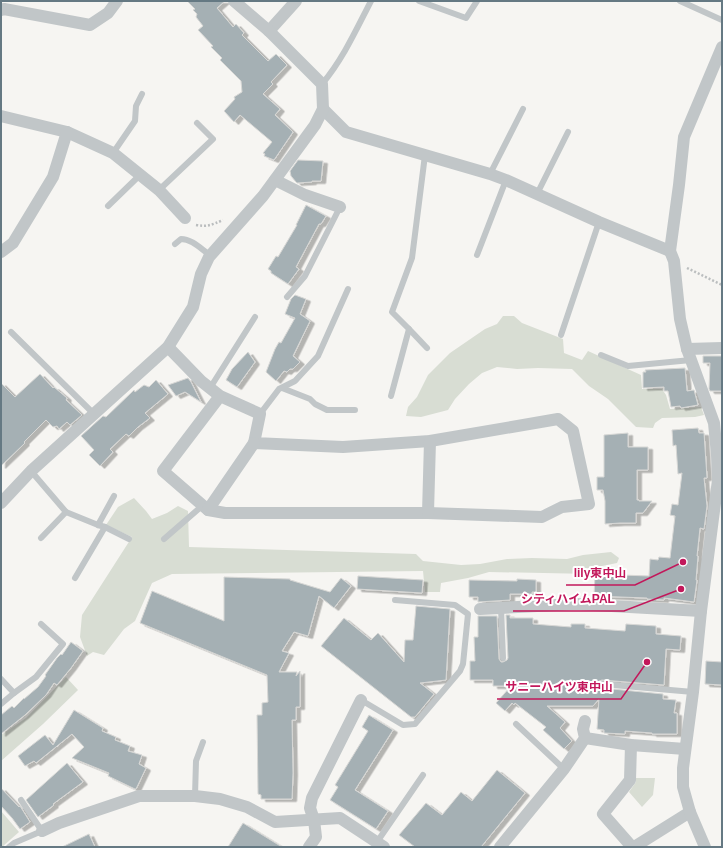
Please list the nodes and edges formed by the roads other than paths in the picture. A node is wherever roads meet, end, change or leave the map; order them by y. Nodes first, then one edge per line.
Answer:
1 (117, 1) edge
2 (234, 1) edge
3 (296, 1) edge
4 (371, 1) edge
5 (419, 1) edge
6 (477, 1) edge
7 (680, 1) edge
8 (1, 10) edge
9 (722, 20) edge
10 (269, 31) junction
11 (721, 51) edge
12 (322, 84) junction
13 (142, 94) dead end
14 (323, 109) junction
15 (523, 109) dead end
16 (1, 116) edge
17 (198, 123) dead end
18 (67, 132) junction
19 (568, 132) dead end
20 (113, 153) junction
21 (425, 155) junction
22 (490, 174) junction
23 (140, 175) junction
24 (276, 180) junction
25 (506, 180) junction
26 (159, 190) junction
27 (537, 194) junction
28 (108, 206) dead end
29 (340, 207) joint
30 (185, 218) dead end
31 (599, 222) junction
32 (175, 244) dead end
33 (1, 252) edge
34 (210, 255) junction
35 (477, 255) dead end
36 (672, 256) junction
37 (348, 289) dead end
38 (287, 297) dead end
39 (255, 317) dead end
40 (409, 329) junction
41 (12, 332) dead end
42 (561, 336) dead end
43 (168, 347) junction
44 (427, 348) dead end
45 (722, 348) edge
46 (601, 355) dead end
47 (689, 355) junction
48 (210, 388) junction
49 (282, 388) junction
50 (220, 396) junction
51 (391, 396) dead end
52 (355, 410) dead end
53 (94, 414) junction
54 (260, 414) junction
55 (430, 441) junction
56 (719, 442) edge
57 (254, 443) junction
58 (31, 471) junction
59 (114, 496) dead end
60 (1, 503) edge
61 (205, 508) junction
62 (66, 512) junction
63 (428, 513) junction
64 (98, 525) junction
65 (106, 527) junction
66 (41, 538) dead end
67 (129, 539) dead end
68 (164, 539) dead end
69 (75, 578) dead end
70 (395, 600) dead end
71 (501, 608) junction
72 (480, 609) dead end
73 (701, 611) junction
74 (41, 624) dead end
75 (503, 658) dead end
76 (1, 679) edge
77 (602, 684) dead end
78 (693, 692) junction
79 (14, 693) junction
80 (361, 700) joint
81 (1, 704) edge
82 (585, 721) dead end
83 (516, 724) dead end
84 (585, 738) junction
85 (203, 742) dead end
86 (632, 745) junction
87 (685, 749) junction
88 (564, 768) junction
89 (423, 775) dead end
90 (196, 796) junction
91 (21, 800) dead end
92 (690, 812) junction
93 (314, 820) junction
94 (42, 831) junction
95 (380, 844) edge
96 (9, 847) edge
97 (309, 847) edge
98 (500, 847) edge
99 (633, 847) edge
100 (705, 847) edge

1 - 8 street
2 - 10 street
3 - 10 street
4 - 12 lane
5 - 6 lane
7 - 9 lane
10 - 12 street
11 - 36 street
12 - 14 street
13 - 20 lane
14 - 21 street
14 - 24 street
15 - 22 lane
16 - 18 street
17 - 26 lane
18 - 20 street
18 - 33 street
19 - 27 lane
20 - 23 street
21 - 22 street
21 - 40 lane
22 - 25 street
23 - 26 street
23 - 28 lane
24 - 29 street
24 - 34 street
25 - 27 street
25 - 35 lane
26 - 30 street
27 - 31 street
29 - 38 lane
31 - 36 street
31 - 42 lane
32 - 34 lane
34 - 43 street
36 - 47 street
37 - 49 lane
39 - 48 lane
40 - 44 lane
40 - 51 lane
41 - 53 lane
43 - 48 street
43 - 53 street
45 - 47 street
46 - 47 lane
47 - 56 street
48 - 50 street
49 - 52 lane
49 - 54 lane
50 - 54 street
50 - 61 street
53 - 58 street
54 - 57 street
55 - 57 street
55 - 63 street
55 - 63 street
56 - 73 street
57 - 61 street
58 - 60 street
58 - 62 lane
59 - 64 lane
61 - 63 street
61 - 68 lane
62 - 64 lane
62 - 66 lane
64 - 65 lane
65 - 67 lane
65 - 69 lane
70 - 80 lane
71 - 72 street
71 - 73 street
71 - 75 lane
73 - 78 street
74 - 79 lane
76 - 79 lane
77 - 78 lane
78 - 87 street
79 - 81 lane
80 - 93 street
82 - 84 street
83 - 88 lane
84 - 86 street
84 - 88 street
85 - 90 lane
86 - 87 street
86 - 99 street
87 - 92 street
88 - 98 street
89 - 95 lane
90 - 93 street
90 - 94 street
91 - 94 lane
92 - 99 street
92 - 100 street
93 - 95 street
93 - 97 street
94 - 96 lane

